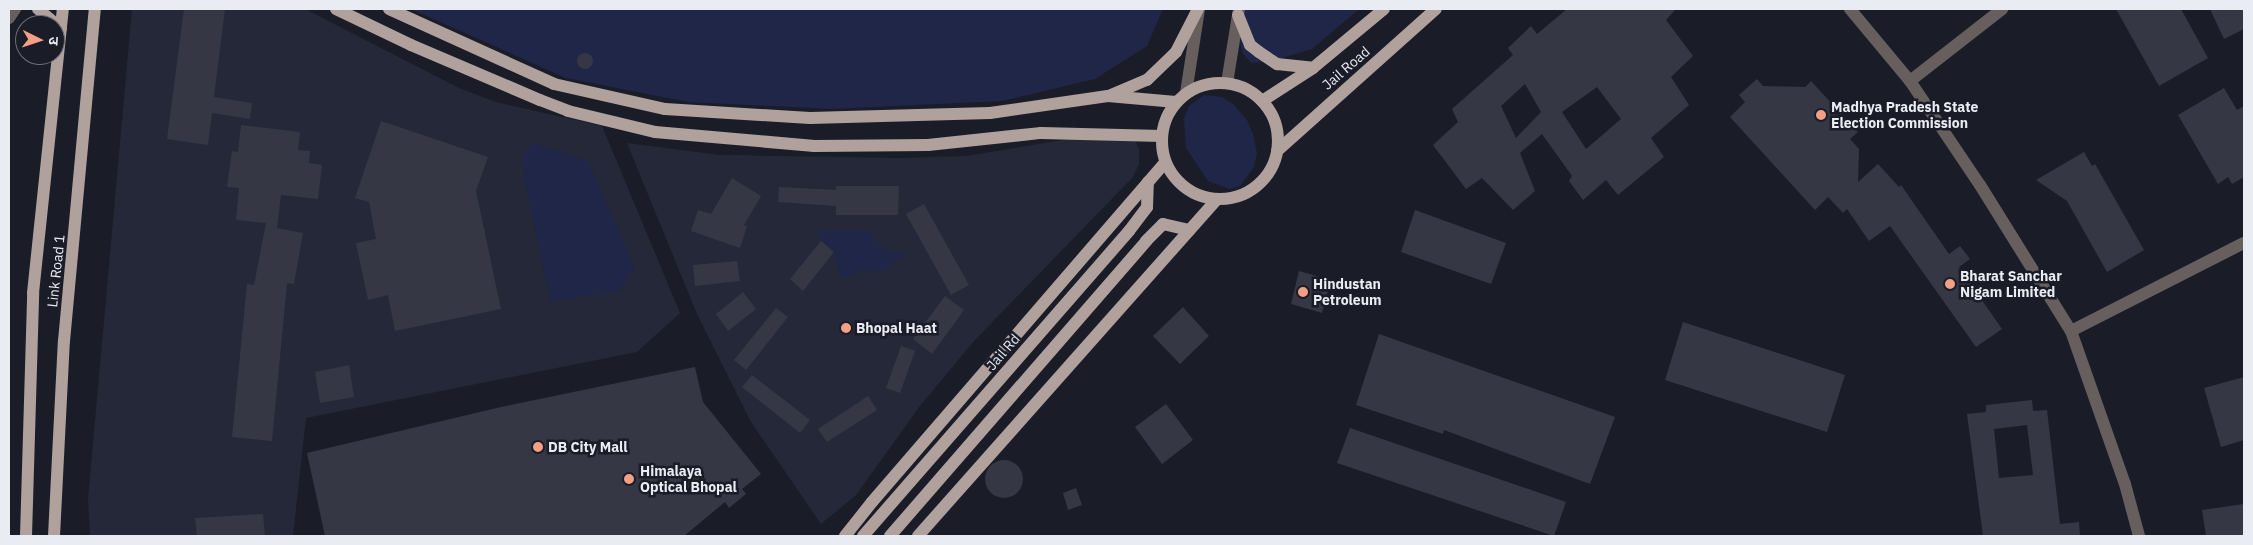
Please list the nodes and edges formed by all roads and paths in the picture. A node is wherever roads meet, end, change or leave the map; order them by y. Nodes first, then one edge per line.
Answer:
1 (15, 9) edge
2 (95, 9) edge
3 (336, 9) edge
4 (389, 9) edge
5 (1199, 9) edge
6 (1384, 9) edge
7 (1436, 9) edge
8 (1850, 9) edge
9 (2002, 9) edge
10 (1238, 12) edge
11 (9, 18) edge
12 (57, 65) edge
13 (1313, 68) junction
14 (1910, 81) junction
15 (1227, 83) junction
16 (1186, 93) junction
17 (1108, 96) junction
18 (1262, 101) junction
19 (1176, 102) junction
20 (1162, 136) junction
21 (1277, 151) junction
22 (1165, 162) junction
23 (1148, 182) junction
24 (1216, 200) junction
25 (1189, 230) junction
26 (2244, 243) edge
27 (2071, 331) junction
28 (26, 536) edge
29 (54, 536) edge
30 (846, 536) edge
31 (863, 536) edge
32 (890, 536) edge
33 (918, 536) edge
34 (2139, 536) edge

1 - 11 street
2 - 29 main road, Link Road 1
3 - 20 main road
4 - 17 main road
5 - 16 street
5 - 17 main road
6 - 13 main road, Jail Road
7 - 21 main road, Jail Road
8 - 14 street
9 - 14 street
10 - 13 main road
10 - 15 street
12 - 28 main road, Link Road 1
13 - 18 main road, Jail Road
14 - 27 street
15 - 16 main road
15 - 18 main road
16 - 19 main road
17 - 19 main road
18 - 21 main road
19 - 20 main road
20 - 22 main road
21 - 24 main road
22 - 23 main road
22 - 24 main road
23 - 30 main road
23 - 31 main road, Jail Rd
24 - 25 main road
25 - 32 main road
25 - 33 main road
26 - 27 street
27 - 34 street

